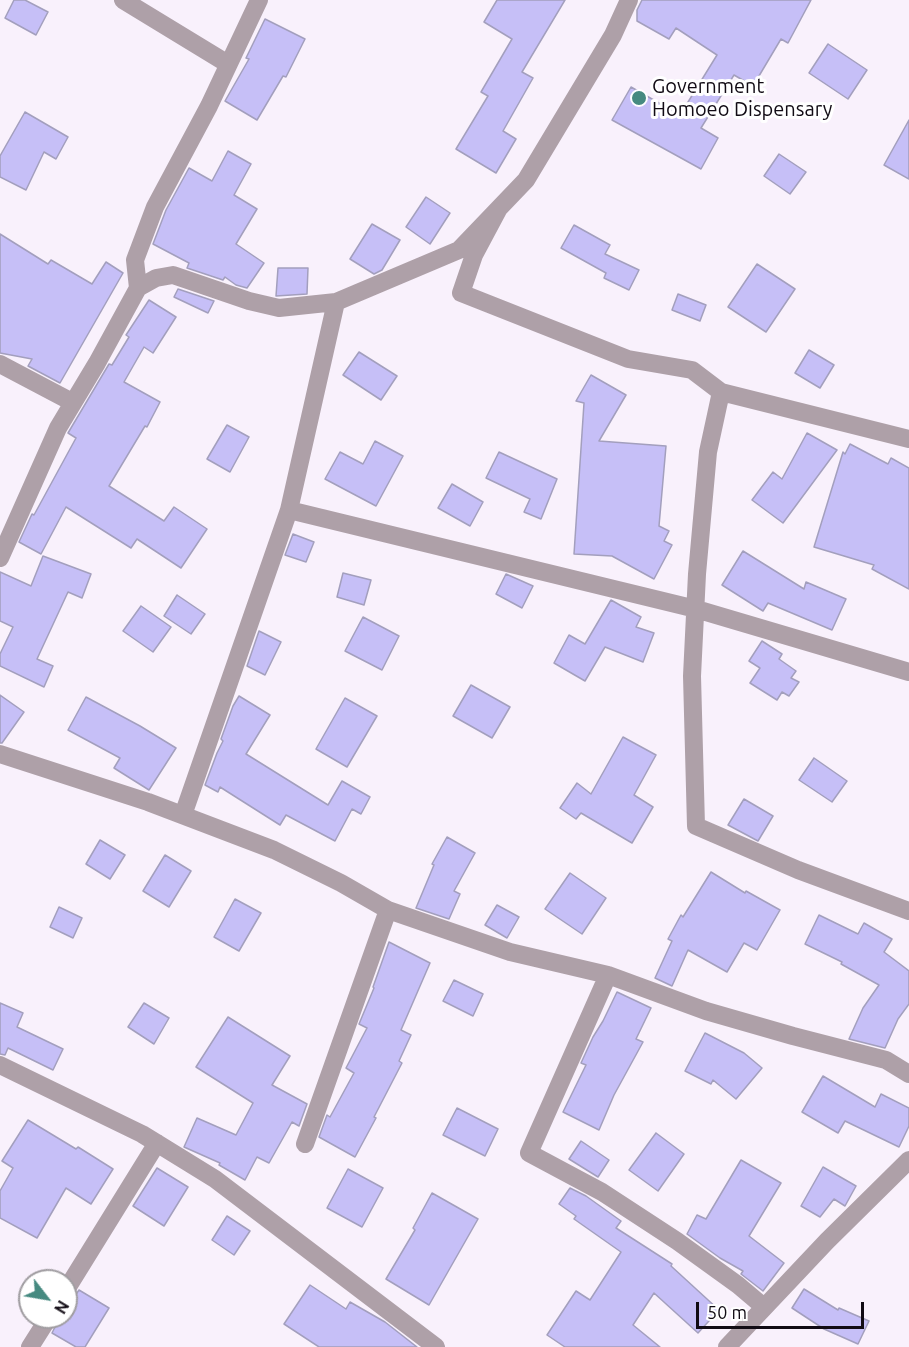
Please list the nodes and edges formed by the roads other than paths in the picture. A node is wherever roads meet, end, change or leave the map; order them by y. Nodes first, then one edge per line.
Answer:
1 (123, 0) edge
2 (259, 0) edge
3 (629, 0) edge
4 (228, 64) junction
5 (498, 210) junction
6 (138, 288) junction
7 (336, 302) junction
8 (0, 364) edge
9 (721, 392) junction
10 (72, 402) junction
11 (909, 439) edge
12 (289, 510) junction
13 (0, 558) edge
14 (696, 609) junction
15 (909, 672) edge
16 (0, 754) edge
17 (183, 815) junction
18 (388, 910) junction
19 (909, 911) edge
20 (608, 975) junction
21 (0, 1065) edge
22 (909, 1074) edge
23 (157, 1143) junction
24 (305, 1144) dead end
25 (909, 1160) edge
26 (78, 1271) edge
27 (764, 1307) junction
28 (41, 1329) edge
29 (30, 1347) edge
30 (436, 1347) edge
31 (728, 1347) edge

1 - 4 street
2 - 4 street
3 - 5 street
4 - 6 street
5 - 7 street
5 - 9 street
6 - 7 street
6 - 10 street
7 - 12 street
8 - 10 street
9 - 11 street
9 - 14 street
10 - 13 street
12 - 14 street
12 - 17 street
14 - 15 street
14 - 19 street
16 - 17 street
17 - 18 street
18 - 20 street
18 - 24 street
20 - 22 street
20 - 27 street
21 - 23 street
23 - 26 street
23 - 30 street
25 - 27 street
27 - 31 street
28 - 29 street

